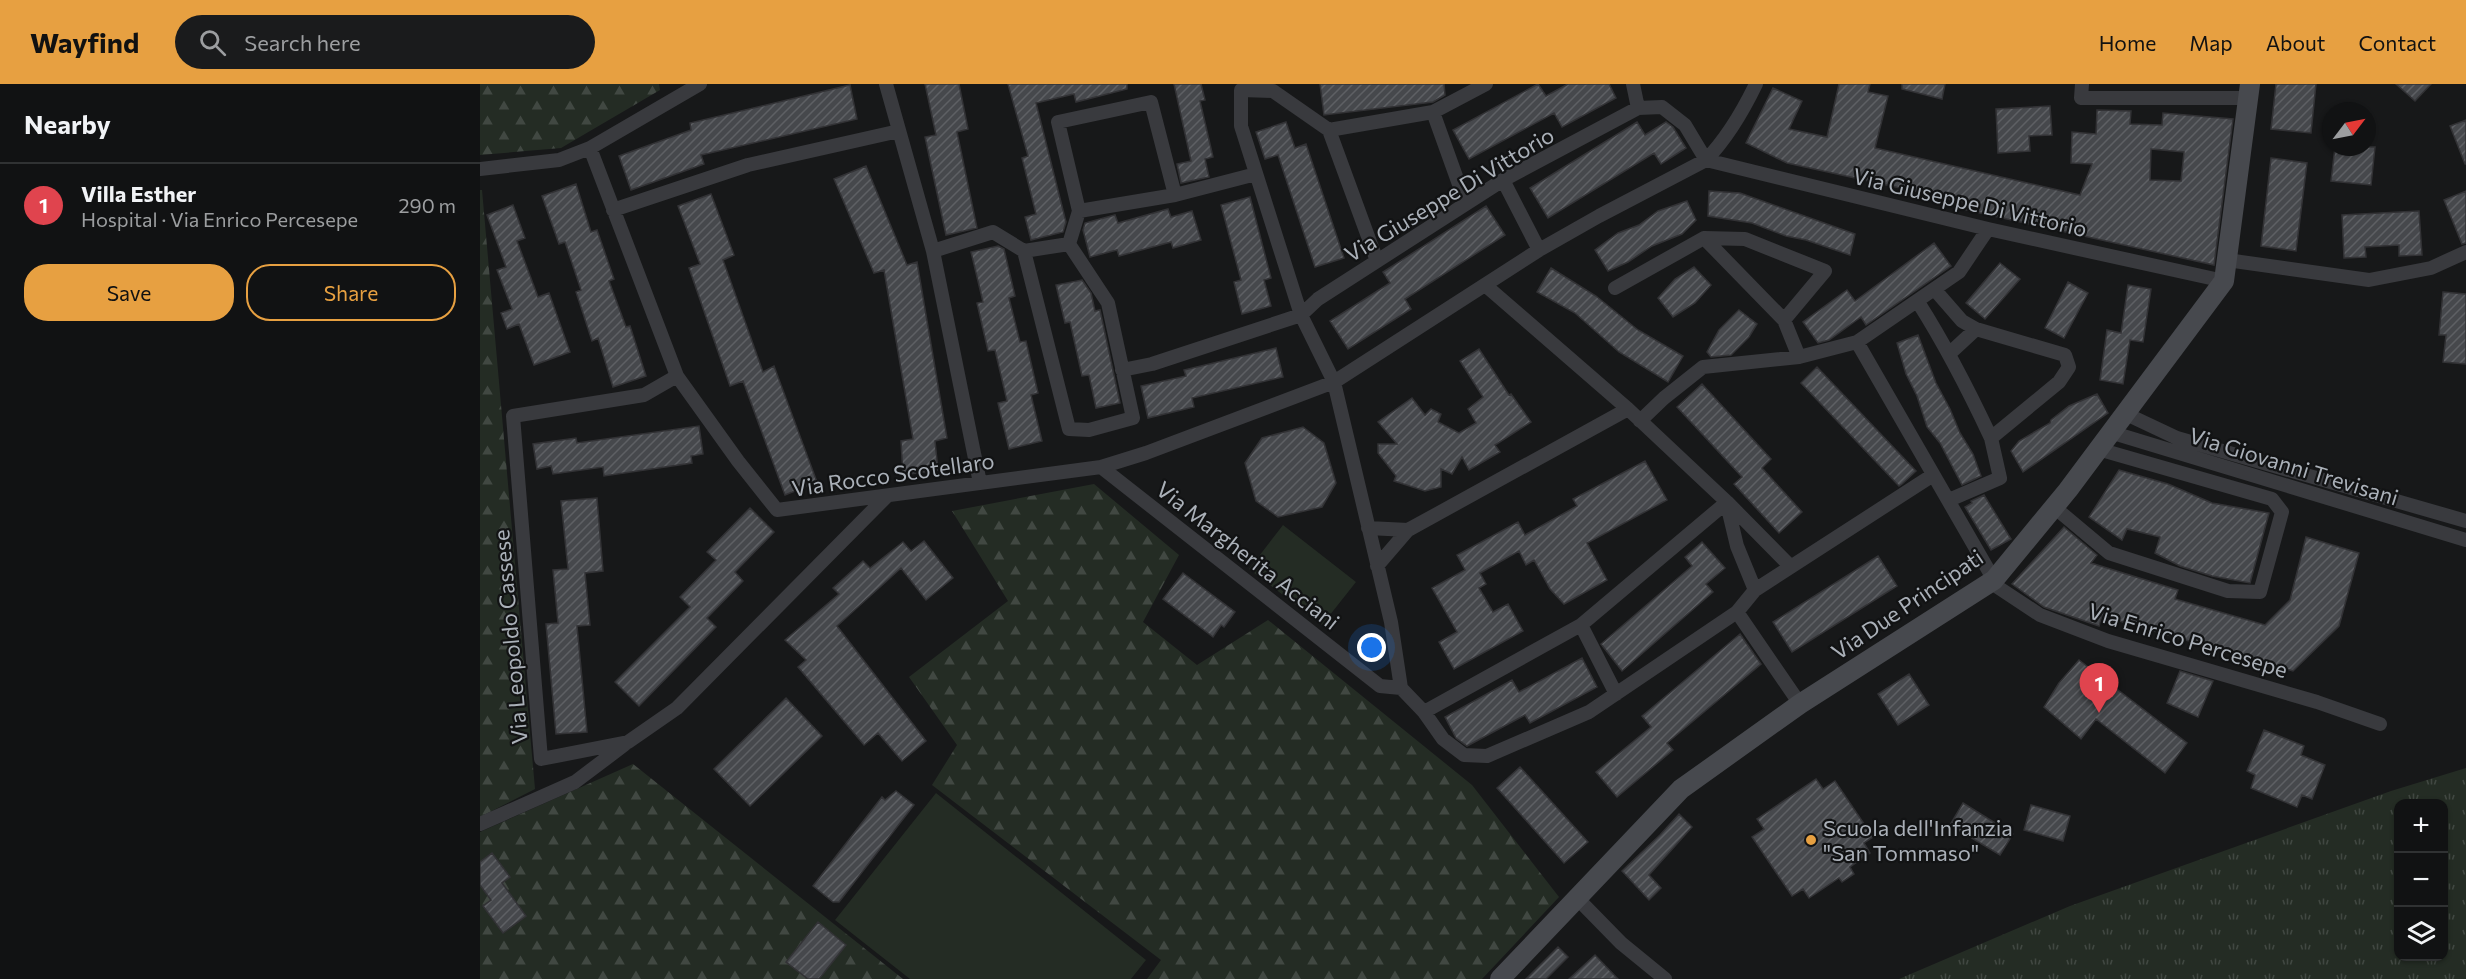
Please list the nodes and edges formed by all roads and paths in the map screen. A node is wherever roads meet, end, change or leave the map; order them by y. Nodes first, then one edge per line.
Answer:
1 (700, 84) edge
2 (886, 84) edge
3 (1486, 84) edge
4 (1633, 84) edge
5 (1756, 84) edge
6 (2082, 84) edge
7 (2249, 91) edge
8 (1638, 108) junction
9 (1433, 112) junction
10 (1329, 130) junction
11 (899, 131) junction
12 (590, 148) junction
13 (1706, 160) junction
14 (480, 169) edge
15 (1256, 174) junction
16 (1503, 180) junction
17 (1175, 195) junction
18 (1466, 204) junction
19 (613, 210) junction
20 (1079, 212) junction
21 (1988, 229) junction
22 (1704, 238) junction
23 (1069, 244) junction
24 (1539, 250) junction
25 (933, 251) junction
26 (1024, 251) junction
27 (2466, 252) edge
28 (2227, 260) junction
29 (1377, 261) junction
30 (2224, 281) junction
31 (1485, 285) junction
32 (1616, 288) dead end
33 (1935, 290) junction
34 (1918, 302) junction
35 (1300, 315) junction
36 (1784, 321) junction
37 (1976, 328) junction
38 (1857, 342) junction
39 (1950, 354) junction
40 (1799, 357) junction
41 (1122, 370) junction
42 (677, 376) junction
43 (1334, 382) junction
44 (1628, 409) junction
45 (2124, 413) junction
46 (1640, 421) junction
47 (2110, 432) junction
48 (1991, 438) junction
49 (2098, 449) junction
50 (1101, 467) junction
51 (1933, 475) junction
52 (981, 483) junction
53 (887, 496) junction
54 (1949, 500) junction
55 (1727, 502) junction
56 (2054, 507) junction
57 (2466, 521) edge
58 (1368, 528) junction
59 (1408, 530) junction
60 (2466, 540) edge
61 (1377, 566) junction
62 (1790, 566) junction
63 (1992, 581) junction
64 (1755, 590) junction
65 (1737, 612) junction
66 (1581, 625) junction
67 (1401, 688) junction
68 (1616, 694) junction
69 (1800, 704) junction
70 (1424, 712) junction
71 (2380, 724) dead end
72 (628, 742) junction
73 (480, 824) edge
74 (1577, 898) junction
75 (1500, 979) edge
76 (1665, 979) edge

1 - 12 street
2 - 11 street
3 - 9 street
4 - 8 street
5 - 13 street
6 - 7 street
7 - 28 street, Via Due Principati
8 - 13 street
8 - 16 street, Via Giuseppe Di Vittorio
9 - 10 street
9 - 18 street
10 - 15 street
10 - 29 street
11 - 19 street
11 - 25 street
12 - 14 street
12 - 19 street, Via Rocco Scotellaro
13 - 21 street, Via Giuseppe Di Vittorio
13 - 24 street
15 - 17 street
15 - 35 street
16 - 18 street, Via Giuseppe Di Vittorio
16 - 24 street
17 - 20 street
17 - 20 street
18 - 29 street, Via Giuseppe Di Vittorio
19 - 42 street, Via Rocco Scotellaro
20 - 23 street
21 - 30 street, Via Giuseppe Di Vittorio
21 - 33 street
22 - 32 street
22 - 36 street
22 - 36 street
23 - 26 street
23 - 41 street
24 - 31 street
25 - 26 street
25 - 52 street
26 - 41 street
27 - 28 street
28 - 30 street, Via Due Principati
29 - 35 street, Via Giuseppe Di Vittorio
30 - 45 street, Via Due Principati
31 - 43 street, Via Rocco Scotellaro
31 - 44 street
33 - 34 street
33 - 37 street
34 - 38 street
34 - 39 street
35 - 41 street
35 - 43 street
36 - 40 street
37 - 39 street
37 - 48 street
38 - 40 street
38 - 51 street
39 - 48 street
40 - 46 street
42 - 53 street, Via Rocco Scotellaro
42 - 72 street, Via Leopoldo Cassese
43 - 50 street, Via Rocco Scotellaro
43 - 58 street
44 - 46 street
44 - 59 street
45 - 47 street, Via Due Principati
45 - 57 street, Via Giovanni Trevisani
46 - 55 street
47 - 49 street, Via Due Principati
47 - 60 street, Via Giovanni Trevisani
48 - 54 street
49 - 56 street, Via Due Principati
49 - 56 street
50 - 52 street, Via Rocco Scotellaro
50 - 67 street, Via Margherita Acciani
51 - 54 street
51 - 62 street
52 - 53 street, Via Rocco Scotellaro
53 - 72 street, Via Leopoldo Cassese
54 - 63 street
55 - 62 street
55 - 64 street
55 - 66 street
56 - 63 street, Via Due Principati
58 - 59 street
58 - 61 street
59 - 61 street
61 - 67 street
62 - 64 street
63 - 69 street, Via Due Principati
63 - 71 street, Via Enrico Percesepe
64 - 65 street
65 - 68 street
65 - 69 street
66 - 68 street
66 - 70 street
67 - 70 street
68 - 70 street
69 - 74 street, Via Due Principati
72 - 73 street
74 - 75 street, Via Due Principati
74 - 76 street

